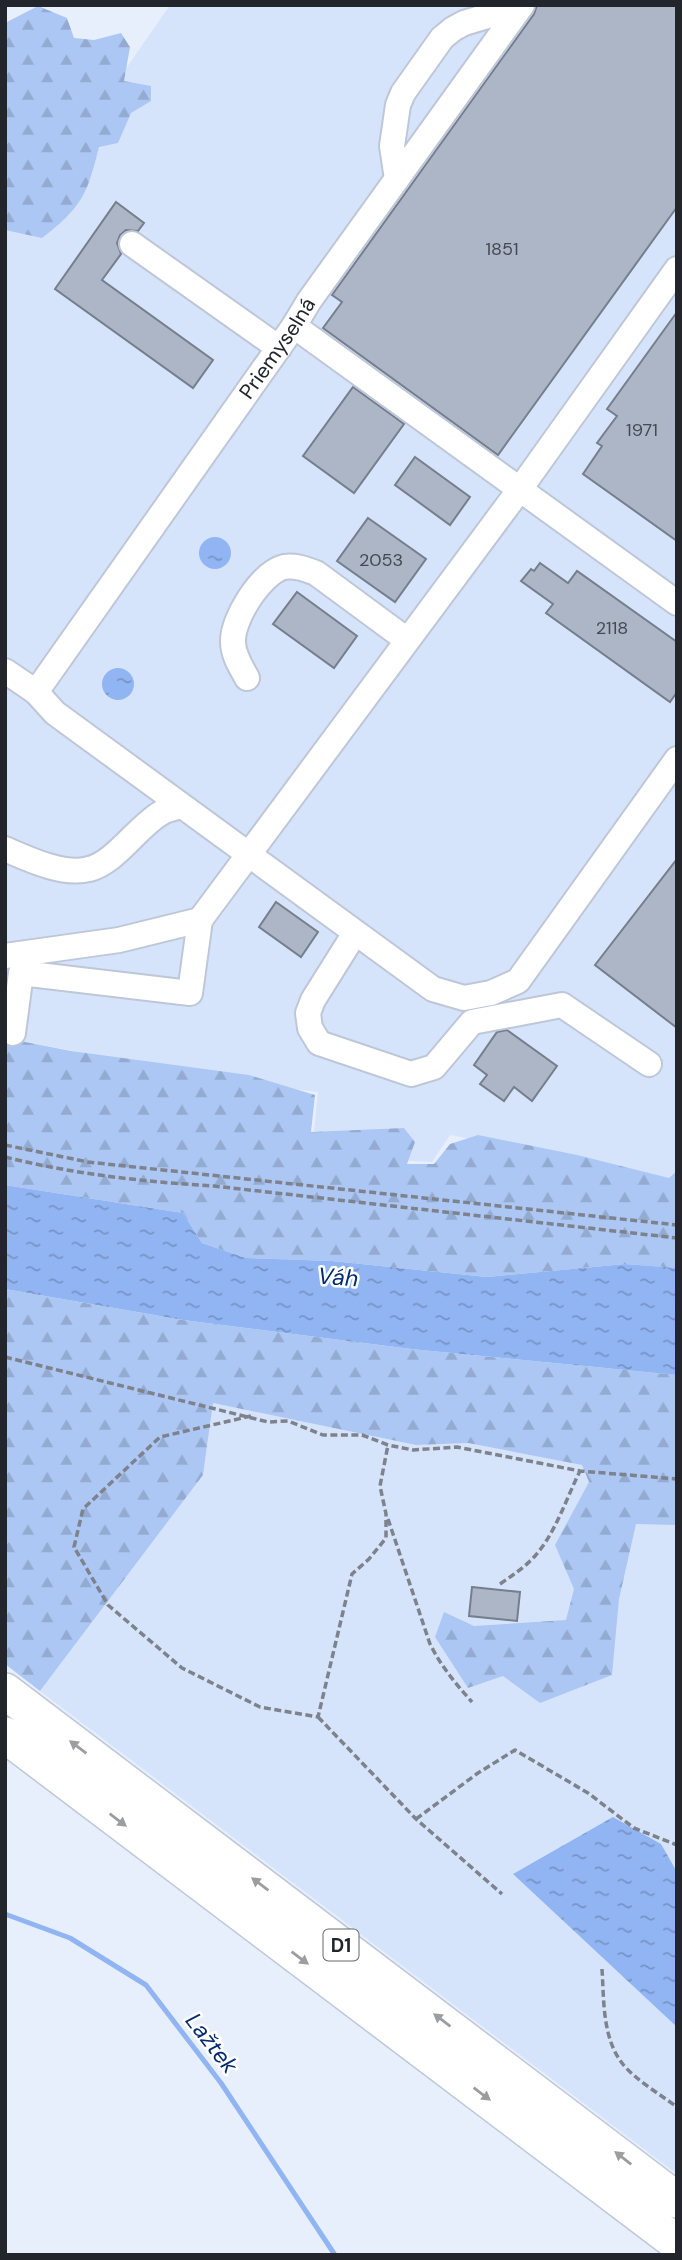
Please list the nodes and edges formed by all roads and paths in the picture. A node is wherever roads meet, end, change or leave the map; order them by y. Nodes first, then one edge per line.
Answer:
1 (521, 6) edge
2 (397, 179) junction
3 (132, 244) dead end
4 (677, 269) edge
5 (294, 326) junction
6 (279, 348) junction
7 (520, 489) junction
8 (677, 603) edge
9 (407, 640) junction
10 (5, 671) edge
11 (247, 678) dead end
12 (36, 692) junction
13 (677, 759) edge
14 (181, 806) junction
15 (5, 849) edge
16 (248, 855) junction
17 (200, 920) junction
18 (355, 933) junction
19 (5, 956) edge
20 (13, 1034) dead end
21 (649, 1064) dead end
22 (5, 1145) edge
23 (5, 1157) edge
24 (677, 1225) edge
25 (677, 1238) edge
26 (5, 1357) edge
27 (251, 1416) junction
28 (388, 1445) junction
29 (580, 1471) junction
30 (677, 1479) edge
31 (386, 1514) junction
32 (500, 1584) dead end
33 (5, 1692) edge
34 (472, 1702) dead end
35 (318, 1717) junction
36 (5, 1735) edge
37 (416, 1819) junction
38 (677, 1845) edge
39 (502, 1894) dead end
40 (602, 1969) dead end
41 (677, 2107) edge
42 (677, 2200) edge
43 (677, 2243) edge

1 - 2 lane, Priemyselná
1 - 2 lane
2 - 5 lane, Priemyselná
3 - 6 lane
4 - 7 lane
5 - 6 lane, Priemyselná
5 - 7 lane
6 - 12 lane, Priemyselná
7 - 8 lane
7 - 9 lane
9 - 11 lane
9 - 16 lane
10 - 12 lane
12 - 14 lane
13 - 18 lane
14 - 15 lane
14 - 16 lane
16 - 17 lane
16 - 18 lane
17 - 19 lane
17 - 20 lane
18 - 21 lane
22 - 24 path
23 - 25 path
26 - 27 path
27 - 28 path
27 - 35 path
28 - 29 path
28 - 31 path
29 - 30 path
29 - 32 path
31 - 34 path
31 - 35 path
42 -> 33 highway, D1
35 - 37 path
36 -> 43 highway, D1
37 - 38 path
37 - 39 path
40 - 41 path

